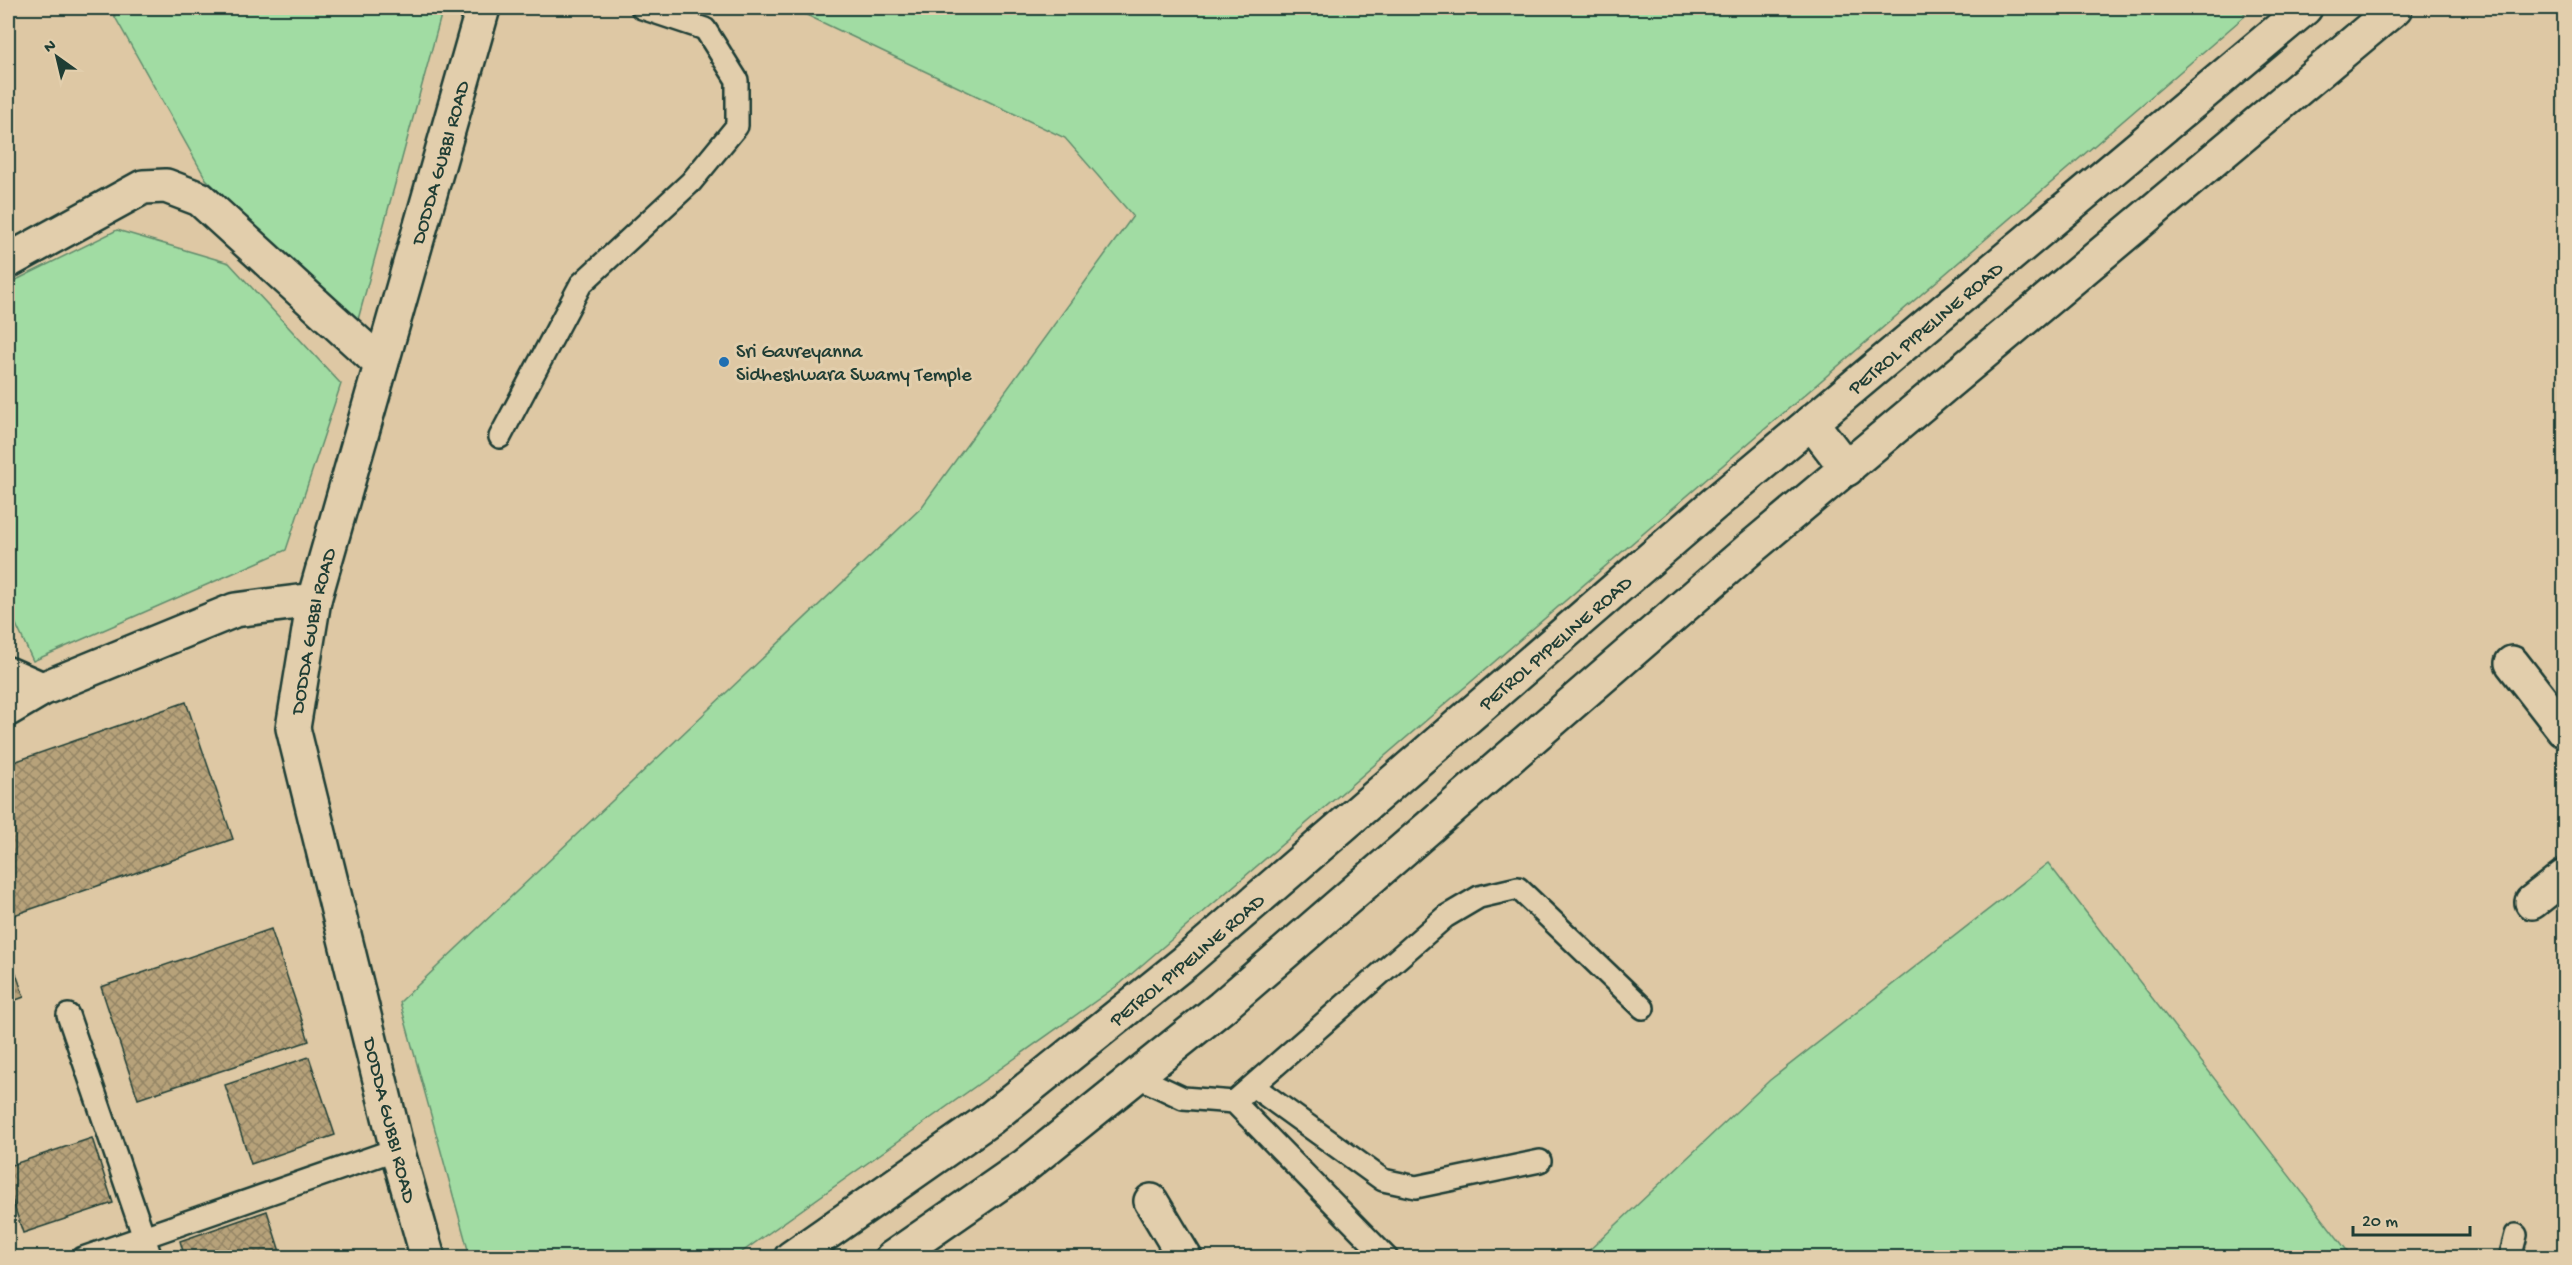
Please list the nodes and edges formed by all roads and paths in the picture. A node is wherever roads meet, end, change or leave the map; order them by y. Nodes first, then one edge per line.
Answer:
1 (483, 8) edge
2 (642, 8) edge
3 (2305, 8) edge
4 (2395, 8) edge
5 (9, 259) edge
6 (381, 364) junction
7 (1811, 422) junction
8 (500, 437) dead end
9 (1846, 468) junction
10 (314, 600) junction
11 (2512, 663) dead end
12 (8, 674) edge
13 (42, 689) junction
14 (8, 709) edge
15 (2565, 730) edge
16 (2565, 877) edge
17 (2532, 902) dead end
18 (1643, 1008) dead end
19 (68, 1016) dead end
20 (1136, 1076) junction
21 (1253, 1086) junction
22 (1234, 1102) junction
23 (397, 1149) junction
24 (1540, 1161) dead end
25 (1152, 1201) dead end
26 (2516, 1235) dead end
27 (144, 1237) junction
28 (83, 1257) edge
29 (151, 1257) edge
30 (428, 1257) edge
31 (791, 1257) edge
32 (892, 1257) edge
33 (1185, 1257) edge
34 (1387, 1257) edge
35 (2510, 1257) edge

1 - 6 main road, DODDA GUBBI ROAD
2 - 8 lane
3 - 7 main road, PETROL PIPELINE ROAD
4 - 9 main road
5 - 6 main road
6 - 10 main road, DODDA GUBBI ROAD
7 - 9 main road
7 - 31 main road, PETROL PIPELINE ROAD
9 - 20 main road
10 - 13 main road
10 - 23 main road, DODDA GUBBI ROAD
11 - 15 main road
12 - 13 main road
13 - 14 main road
16 - 17 main road
18 - 21 lane
19 - 27 lane
20 - 22 lane
20 - 32 main road
21 - 22 lane
21 - 24 lane
22 - 34 lane
23 - 27 lane
23 - 30 main road, DODDA GUBBI ROAD
25 - 33 main road
26 - 35 lane
27 - 28 lane
27 - 29 lane

